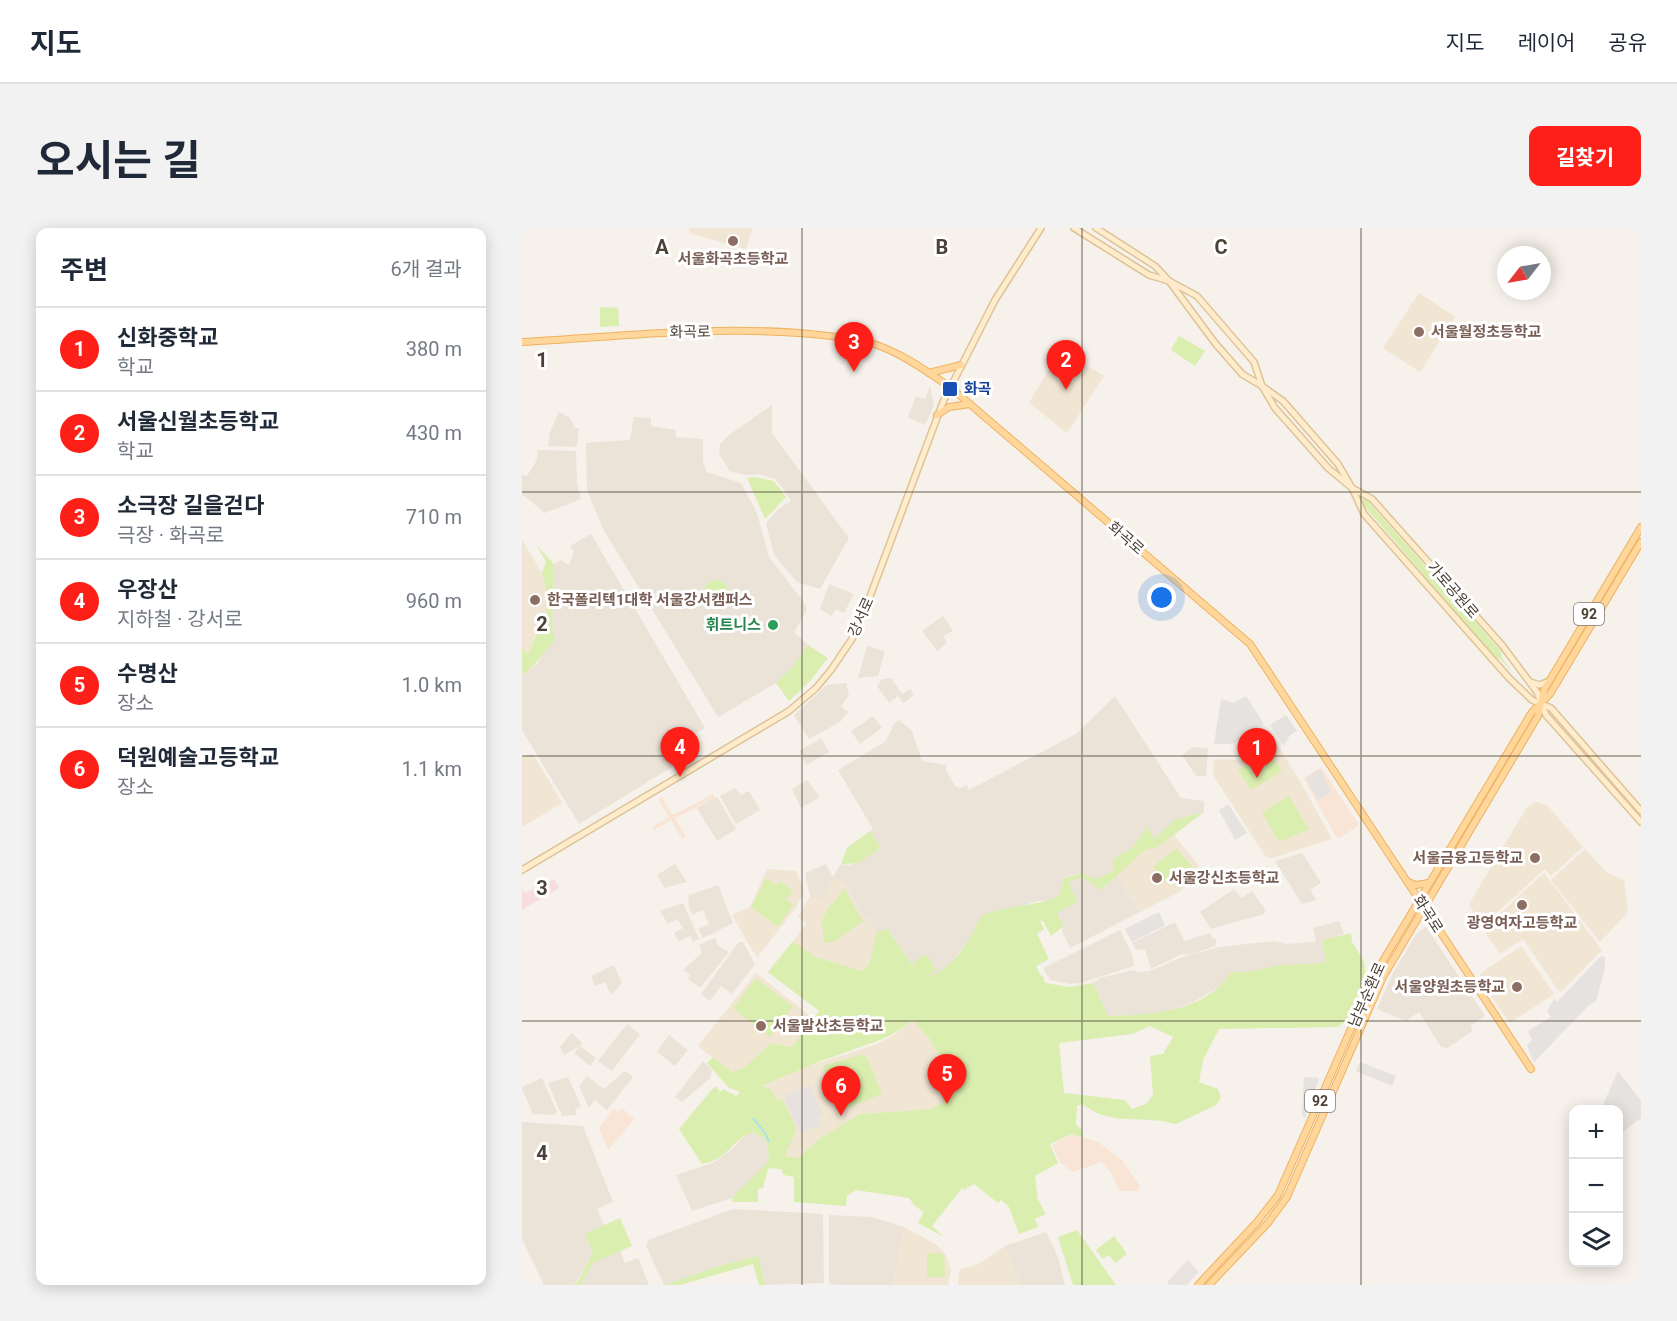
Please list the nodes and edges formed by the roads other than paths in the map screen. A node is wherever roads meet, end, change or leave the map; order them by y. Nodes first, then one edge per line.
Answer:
1 (1041, 228) edge
2 (1074, 228) edge
3 (1096, 228) edge
4 (1169, 281) junction
5 (522, 342) edge
6 (961, 365) junction
7 (929, 372) junction
8 (1262, 386) junction
9 (950, 387) junction
10 (970, 404) junction
11 (937, 415) junction
12 (1338, 464) junction
13 (1328, 468) junction
14 (1352, 488) junction
15 (1372, 499) junction
16 (1361, 510) junction
17 (1641, 527) edge
18 (1641, 542) edge
19 (1550, 680) junction
20 (1528, 681) junction
21 (1540, 703) junction
22 (1641, 811) edge
23 (1641, 822) edge
24 (522, 870) edge
25 (1434, 875) junction
26 (1406, 881) junction
27 (1430, 882) junction
28 (1437, 887) junction
29 (1419, 901) junction
30 (1424, 909) junction
31 (1405, 923) junction
32 (1403, 943) junction
33 (1531, 1069) dead end
34 (1198, 1285) edge
35 (1209, 1285) edge

1 - 6 main road, 강서로
2 - 4 main road, 가로공원로
3 - 4 main road, 가로공원로
4 - 8 main road, 가로공원로
4 - 8 main road, 가로공원로
5 - 7 main road, 화곡로
6 - 7 main road
6 - 9 main road, 강서로
7 - 9 main road, 화곡로
8 - 12 main road, 가로공원로
8 - 13 main road, 가로공원로
9 - 10 main road, 화곡로
9 - 11 main road, 강서로
10 - 11 main road
10 - 26 main road, 화곡로
11 - 24 main road, 강서로
12 - 13 main road
12 - 14 main road, 가로공원로
13 - 14 main road, 가로공원로
14 - 15 main road, 가로공원로
14 - 16 main road, 가로공원로
15 - 16 main road
15 - 20 main road, 가로공원로
16 - 21 main road, 가로공원로
17 - 19 main road, 남부순환로 / 92
18 - 21 main road, 남부순환로 / 92
19 - 20 main road
19 - 21 main road, 남부순환로 / 92
20 - 21 main road, 가로공원로
21 - 22 main road, 가로공원로
21 - 23 main road, 가로공원로
21 - 25 main road, 남부순환로 / 92
21 - 28 main road, 남부순환로 / 92
25 - 27 main road, 남부순환로 / 92
25 - 28 main road
26 - 27 main road
26 - 29 main road, 화곡로
27 - 29 main road, 남부순환로 / 92
28 - 30 main road, 남부순환로 / 92
29 - 30 main road, 화곡로
29 - 31 main road, 남부순환로 / 92
30 - 32 main road, 남부순환로 / 92
30 - 33 main road, 화곡로
31 - 32 main road
31 - 34 main road, 남부순환로 / 92
32 - 35 main road, 남부순환로 / 92

